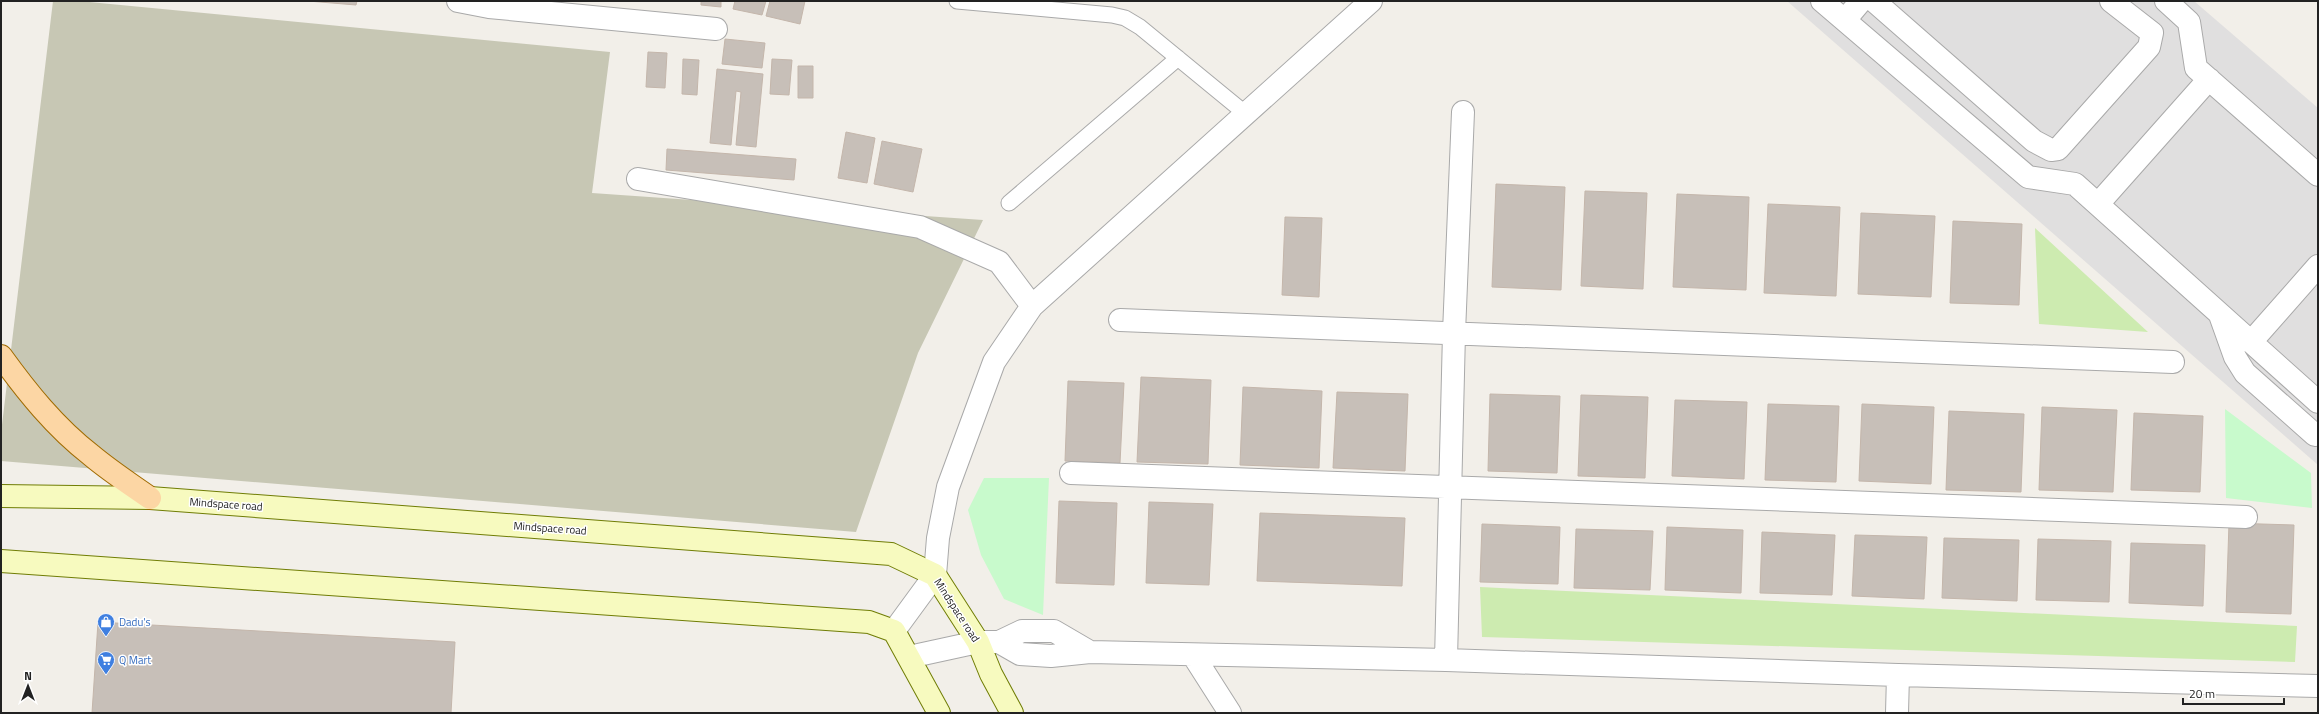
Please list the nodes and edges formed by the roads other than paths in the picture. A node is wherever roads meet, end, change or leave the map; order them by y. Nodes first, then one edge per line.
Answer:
1 (458, 1) edge
2 (957, 1) edge
3 (1371, 1) edge
4 (1822, 1) edge
5 (1861, 1) edge
6 (1874, 1) edge
7 (2111, 1) edge
8 (2166, 1) edge
9 (1845, 20) junction
10 (716, 29) dead end
11 (1178, 58) junction
12 (2209, 79) junction
13 (1463, 112) dead end
14 (1246, 114) junction
15 (2318, 175) edge
16 (638, 179) dead end
17 (1010, 203) dead end
18 (2098, 204) junction
19 (2318, 266) edge
20 (1032, 306) junction
21 (2219, 313) junction
22 (1120, 320) dead end
23 (1454, 333) junction
24 (2251, 342) junction
25 (1, 356) edge
26 (2173, 362) dead end
27 (2318, 402) edge
28 (2315, 435) dead end
29 (1070, 473) dead end
30 (1451, 488) junction
31 (1, 496) edge
32 (150, 498) junction
33 (2246, 517) dead end
34 (1, 561) edge
35 (935, 575) junction
36 (894, 631) junction
37 (989, 642) junction
38 (1193, 655) junction
39 (909, 657) junction
40 (1446, 660) junction
41 (1898, 675) junction
42 (2318, 686) edge
43 (939, 713) edge
44 (1012, 713) edge
45 (1230, 713) edge
46 (1897, 713) edge

1 - 10 street
2 - 11 lane
3 - 14 street
4 - 9 street
5 - 9 street
6 - 7 street
8 - 12 street
9 - 18 street
11 - 14 lane
11 - 17 lane
12 - 15 street
12 - 18 street
13 - 23 street
14 - 20 street
16 - 20 street
18 - 21 street
19 - 24 street
20 - 35 street
21 - 24 street
21 - 28 street
22 - 23 street
23 - 26 street
23 - 30 street
24 - 27 street
25 - 32 main road
29 - 30 street
30 - 33 street
30 - 40 street
31 - 32 main road, Mindspace road
32 - 35 main road, Mindspace road
34 - 36 main road
35 - 36 street
35 - 37 main road, Mindspace road
36 - 39 main road
37 - 38 street
37 - 39 street
37 - 44 main road, Mindspace road
38 - 40 street
38 - 45 street
39 - 43 main road
40 - 41 street
41 - 42 street
41 - 46 street

